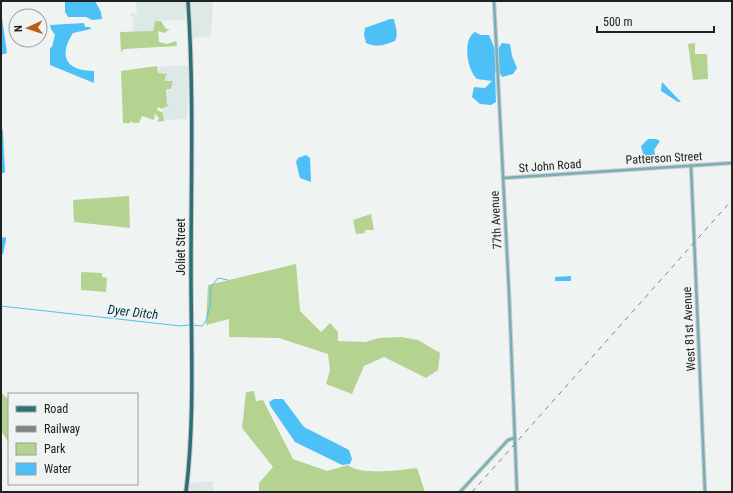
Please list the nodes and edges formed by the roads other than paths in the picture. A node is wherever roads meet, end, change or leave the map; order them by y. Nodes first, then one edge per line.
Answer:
1 (188, 1) edge
2 (494, 1) edge
3 (732, 163) edge
4 (691, 166) junction
5 (598, 172) joint
6 (503, 178) junction
7 (514, 438) junction
8 (186, 492) edge
9 (460, 492) edge
10 (517, 492) edge
11 (705, 492) edge

1 - 8 main road, Joliet Street
2 - 6 street, 77th Avenue
3 - 4 street, Patterson Street
4 - 5 street, Patterson Street
4 - 11 street, West 81st Avenue
5 - 6 street, St John Road
6 - 7 street, 77th Avenue
7 - 9 street
7 - 10 street, 77th Avenue

